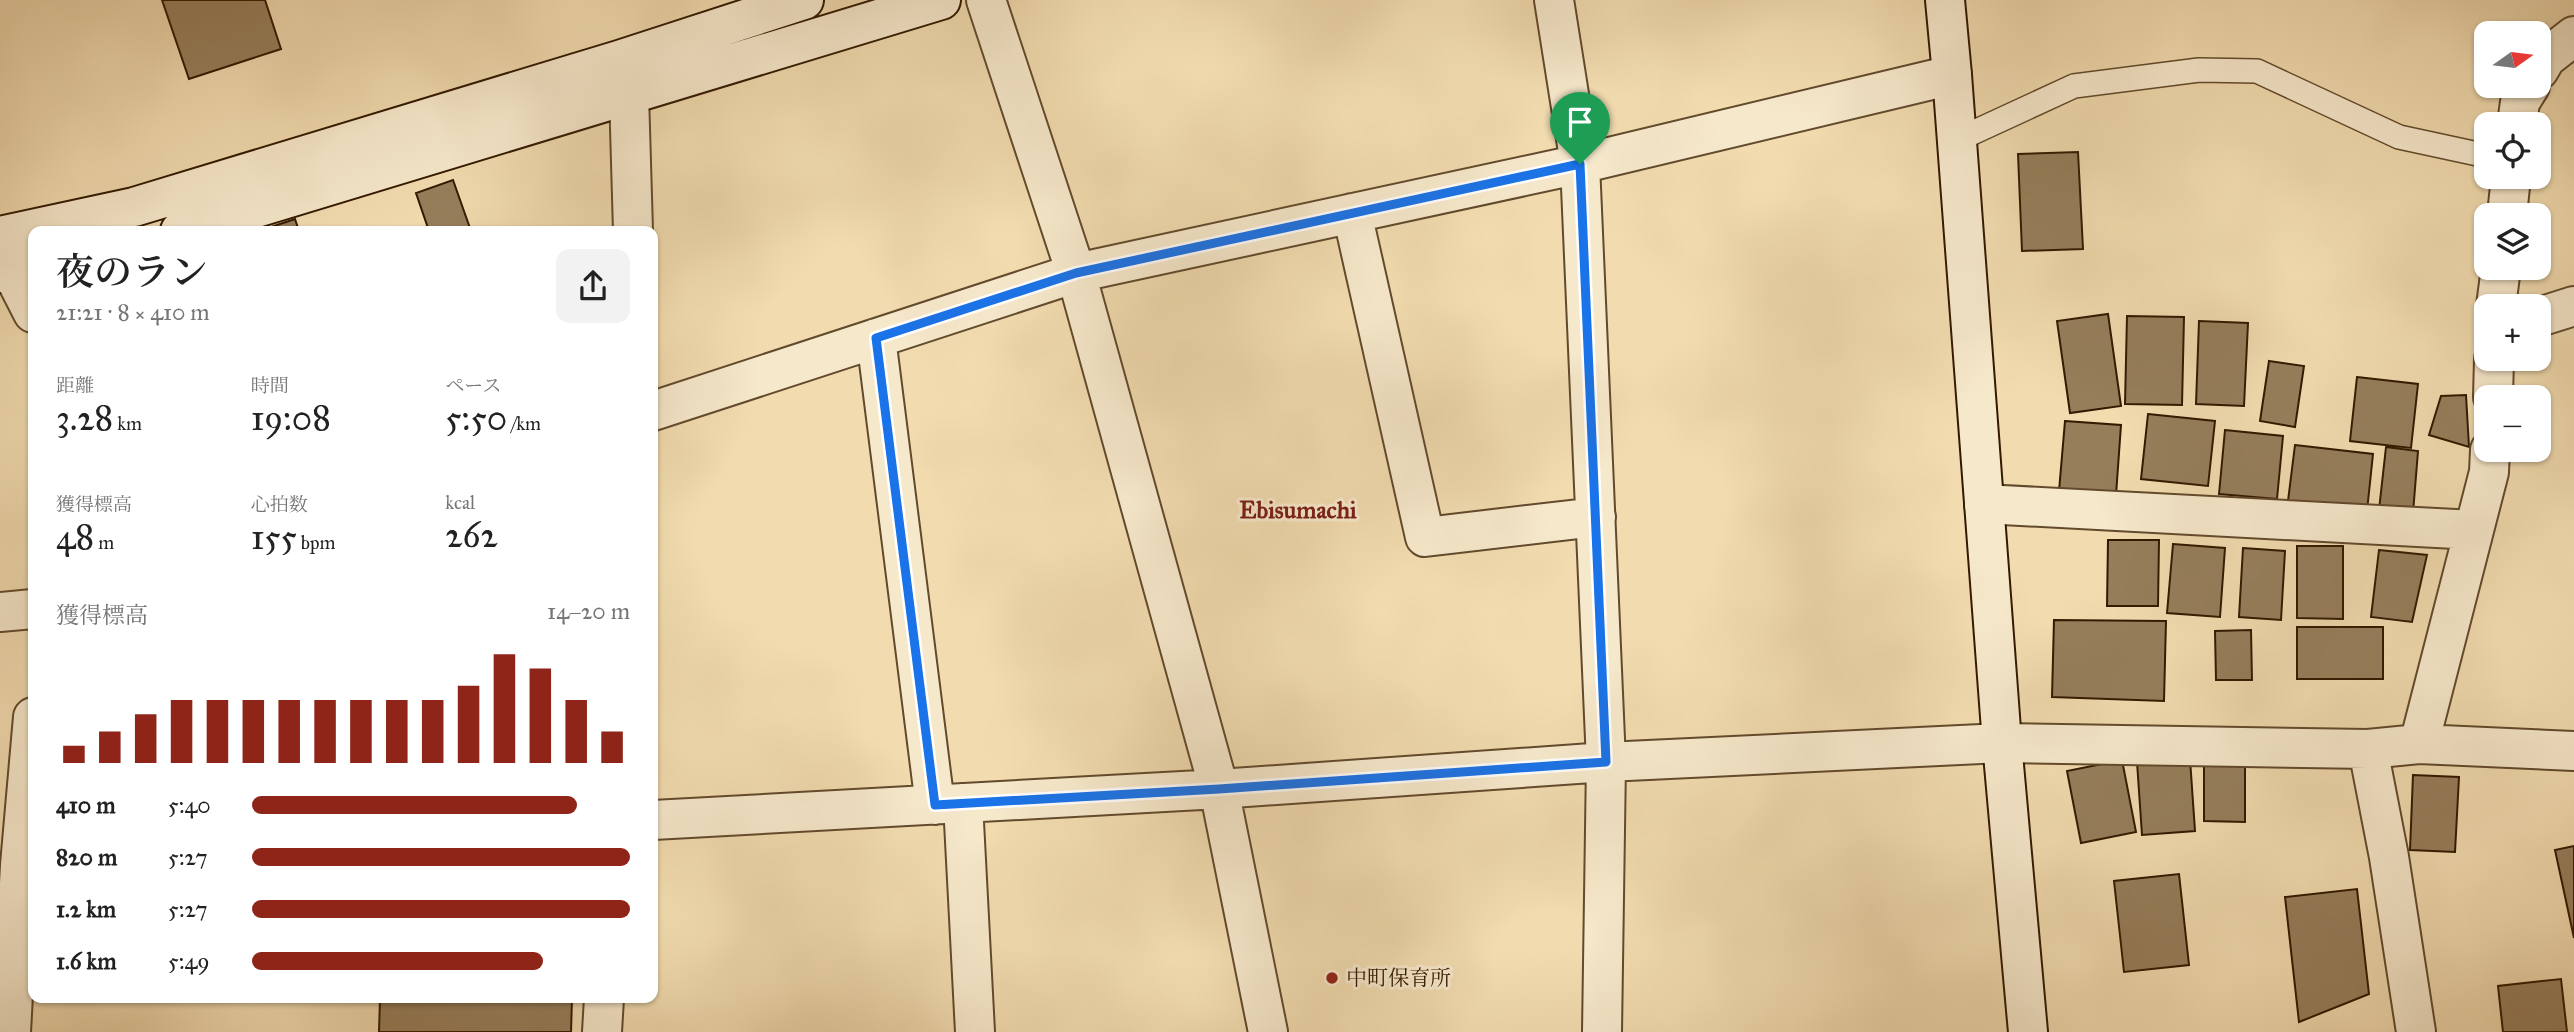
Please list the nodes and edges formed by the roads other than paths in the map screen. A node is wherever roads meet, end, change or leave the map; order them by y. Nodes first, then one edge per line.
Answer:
1 (804, 0) edge
2 (941, 0) edge
3 (986, 0) edge
4 (1554, 0) edge
5 (1945, 0) edge
6 (816, 18) edge
7 (2574, 36) edge
8 (2552, 53) edge
9 (1952, 75) junction
10 (629, 94) junction
11 (1957, 140) junction
12 (2474, 153) edge
13 (1580, 164) junction
14 (1352, 213) junction
15 (46, 226) edge
16 (196, 226) edge
17 (634, 226) edge
18 (28, 230) edge
19 (0, 236) edge
20 (11, 267) edge
21 (1076, 273) junction
22 (28, 303) edge
23 (2574, 306) edge
24 (2551, 313) edge
25 (876, 338) junction
26 (658, 409) edge
27 (2489, 462) edge
28 (1984, 504) junction
29 (1595, 517) junction
30 (2474, 530) junction
31 (28, 609) edge
32 (0, 612) edge
33 (2002, 743) junction
34 (2419, 744) junction
35 (2368, 749) junction
36 (2574, 751) edge
37 (1606, 762) junction
38 (1219, 789) junction
39 (949, 804) junction
40 (658, 820) edge
41 (28, 840) edge
42 (27, 865) edge
43 (604, 1003) edge
44 (11, 1032) edge
45 (602, 1032) edge
46 (975, 1032) edge
47 (1268, 1032) edge
48 (1602, 1032) edge
49 (2028, 1032) edge
50 (2416, 1032) edge

1 - 15 street
2 - 6 street
3 - 21 street
4 - 13 street
5 - 9 street
6 - 10 street
7 - 8 street
9 - 11 street
9 - 13 street
10 - 16 street
10 - 17 street
11 - 12 lane
11 - 28 street
13 - 14 street
13 - 29 street
14 - 21 street
14 - 29 street
18 - 19 street
20 - 22 street
21 - 25 street
21 - 38 street
23 - 24 street
25 - 26 street
25 - 39 street
27 - 30 street
28 - 30 street
28 - 33 street
29 - 37 street
30 - 34 street
31 - 32 street
33 - 35 street
33 - 37 street
33 - 49 street
34 - 35 street
34 - 36 street
35 - 50 street
37 - 38 street
37 - 48 street
38 - 39 street
38 - 47 street
39 - 40 street
39 - 46 street
41 - 42 street
42 - 44 street
43 - 45 street

